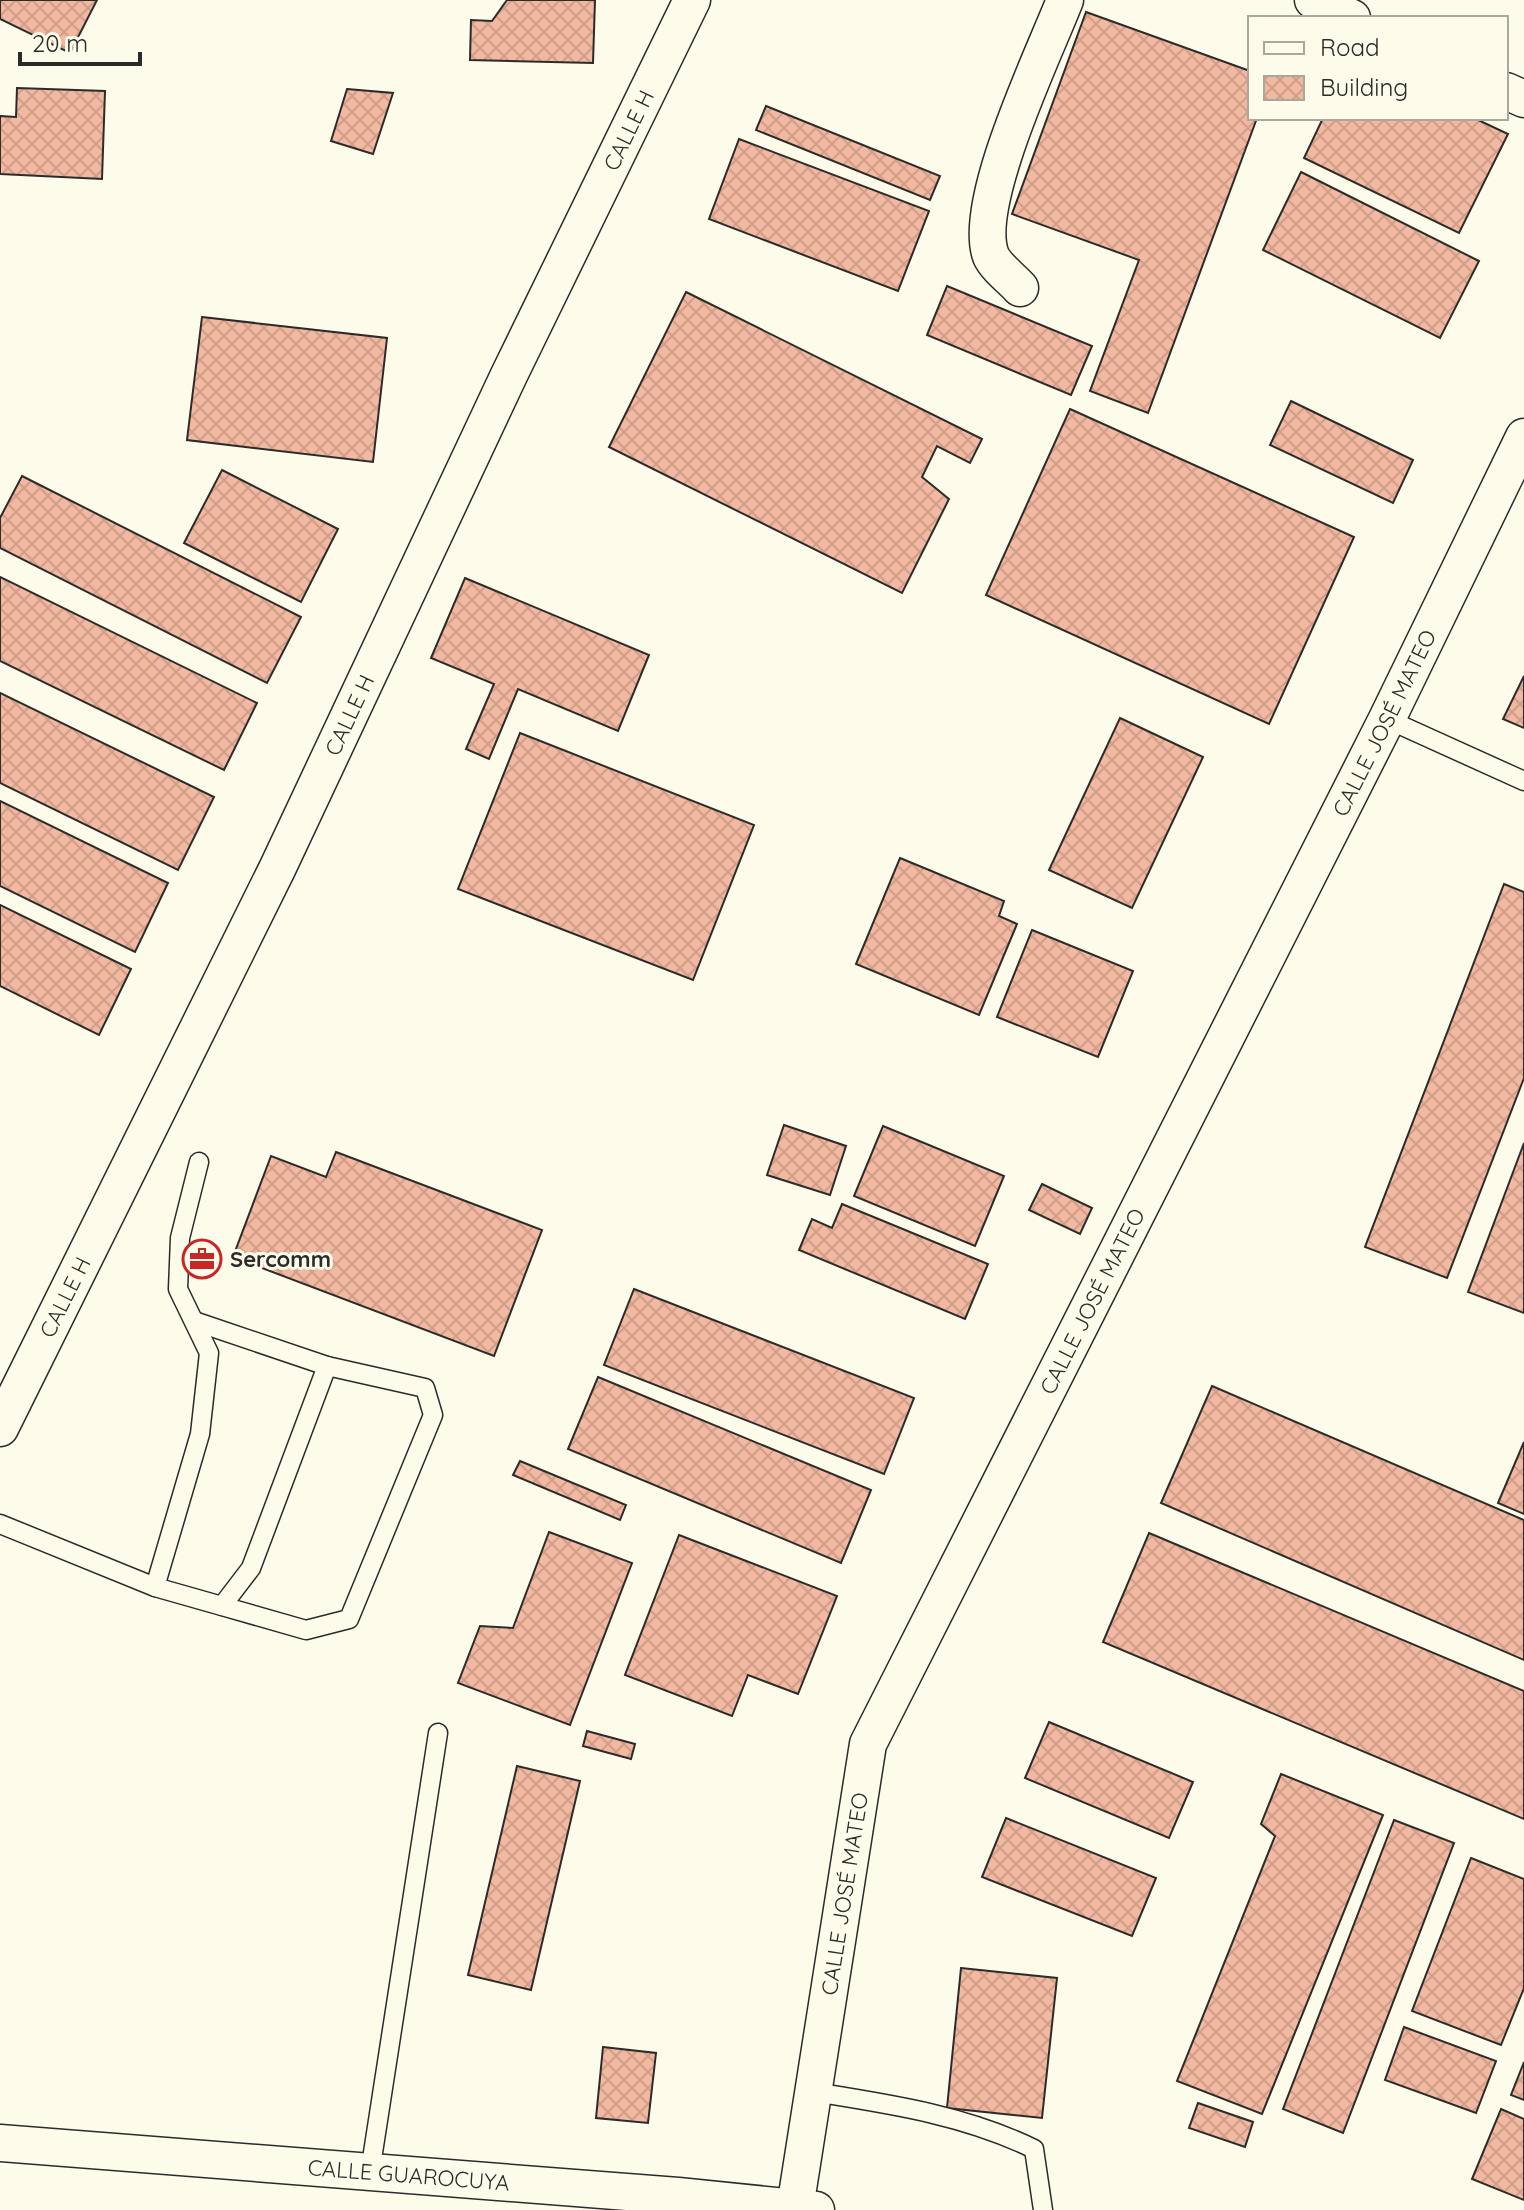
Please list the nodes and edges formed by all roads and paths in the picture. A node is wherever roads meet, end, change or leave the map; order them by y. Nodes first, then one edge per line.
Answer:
1 (692, 0) edge
2 (1065, 0) edge
3 (1313, 0) edge
4 (1348, 16) edge
5 (1020, 288) dead end
6 (1524, 437) edge
7 (1387, 719) junction
8 (1524, 781) edge
9 (199, 1162) dead end
10 (194, 1321) junction
11 (327, 1366) junction
12 (0, 1428) edge
13 (0, 1524) edge
14 (155, 1587) junction
15 (222, 1606) junction
16 (438, 1733) dead end
17 (814, 2092) junction
18 (0, 2143) edge
19 (370, 2172) junction
20 (678, 2203) edge
21 (806, 2209) edge
22 (1043, 2210) edge

1 - 12 street, CALLE H
2 - 5 street
3 - 4 street
6 - 7 street, CALLE JOSÉ MATEO
7 - 8 lane
7 - 17 street, CALLE JOSÉ MATEO
9 - 10 lane
10 - 11 lane
10 - 14 lane
11 - 15 lane
11 - 15 lane
13 - 14 lane
14 - 15 lane
16 - 19 lane
17 - 21 street, CALLE JOSÉ MATEO
17 - 22 lane
18 - 19 street, CALLE GUAROCUYA
19 - 20 street, CALLE GUAROCUYA
20 - 21 street, CALLE GUAROCUYA

